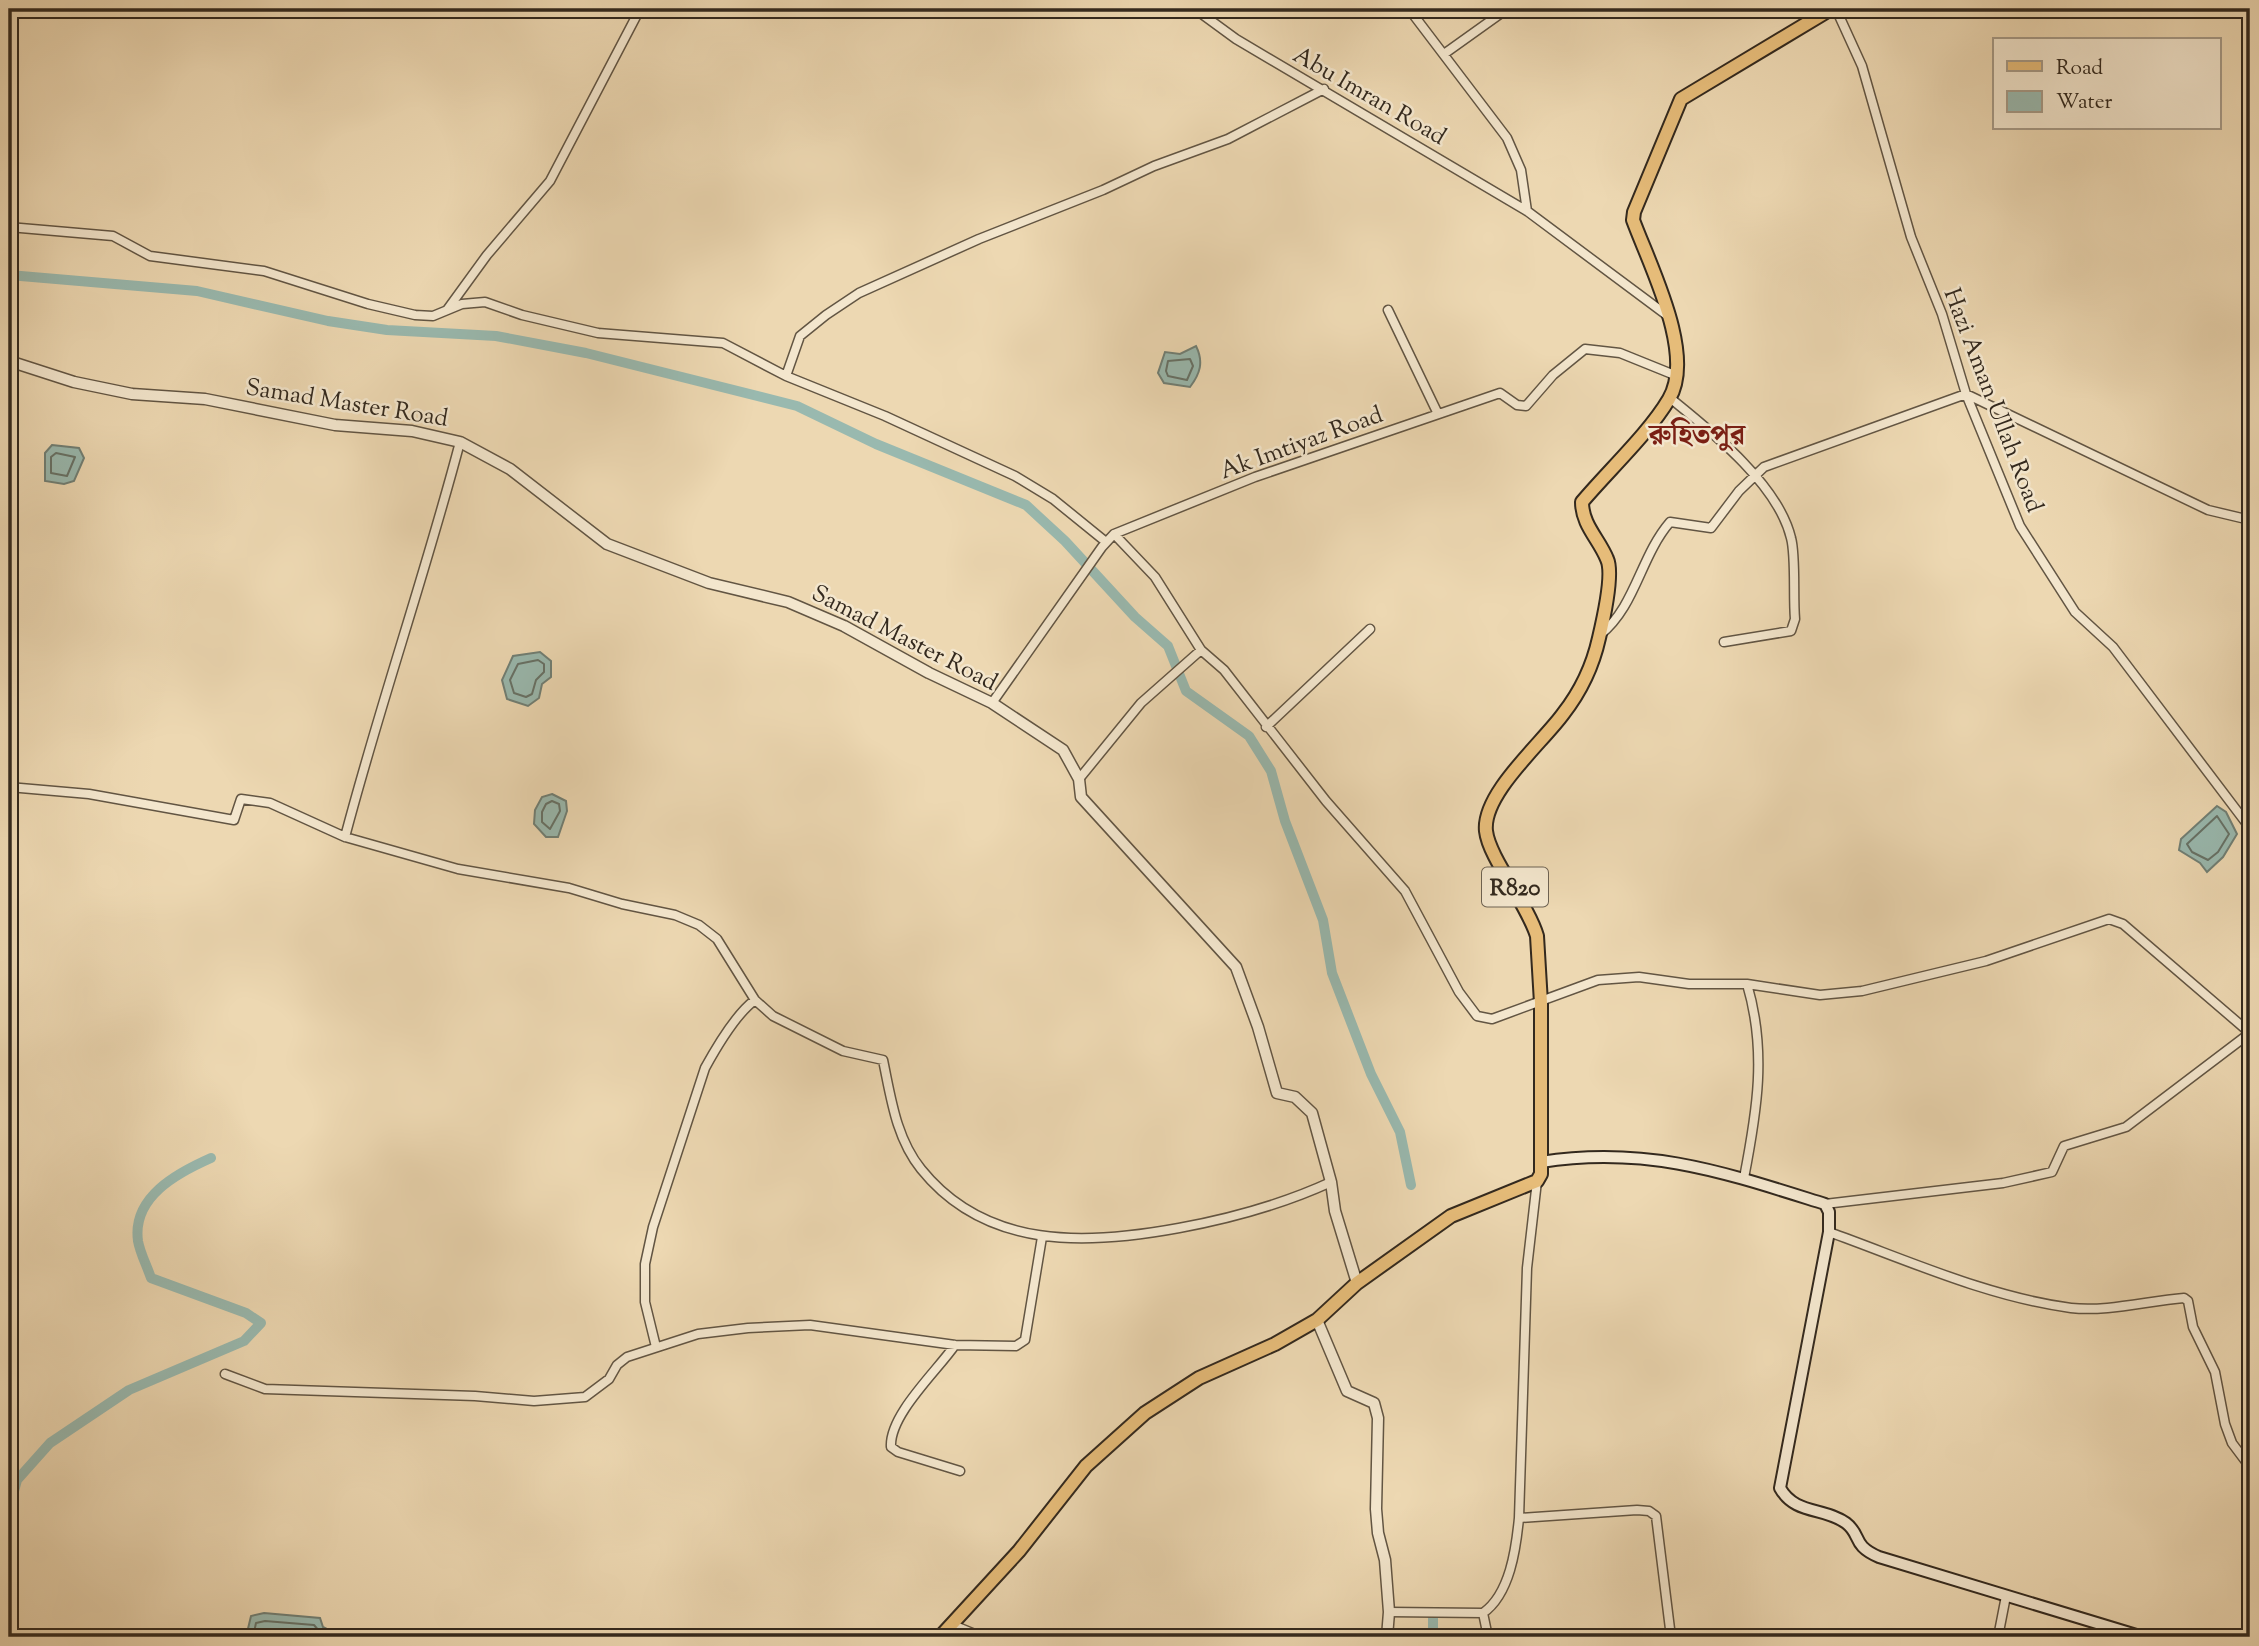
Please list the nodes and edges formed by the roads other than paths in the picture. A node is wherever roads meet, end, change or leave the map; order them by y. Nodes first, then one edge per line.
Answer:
1 (640, 9) edge
2 (1195, 9) edge
3 (1409, 9) edge
4 (1507, 9) edge
5 (1833, 9) edge
6 (1444, 54) junction
7 (1324, 89) junction
8 (1527, 211) junction
9 (9, 227) edge
10 (447, 310) junction
11 (1388, 310) dead end
12 (1668, 316) junction
13 (9, 361) edge
14 (786, 376) junction
15 (1676, 376) junction
16 (1966, 394) junction
17 (1670, 398) junction
18 (1438, 414) junction
19 (460, 442) junction
20 (1753, 476) junction
21 (2250, 520) edge
22 (1114, 534) junction
23 (1104, 544) junction
24 (1370, 629) dead end
25 (1600, 635) junction
26 (1724, 642) dead end
27 (1201, 650) junction
28 (992, 703) junction
29 (1266, 727) junction
30 (1079, 779) junction
31 (9, 786) edge
32 (2250, 828) edge
33 (345, 837) junction
34 (1747, 984) junction
35 (755, 1000) junction
36 (1541, 1003) junction
37 (2250, 1033) edge
38 (1541, 1162) junction
39 (1744, 1178) junction
40 (1537, 1181) junction
41 (1331, 1182) junction
42 (1825, 1204) junction
43 (1829, 1232) junction
44 (1042, 1237) junction
45 (1357, 1283) junction
46 (1317, 1320) junction
47 (955, 1345) junction
48 (656, 1347) junction
49 (225, 1374) dead end
50 (2250, 1467) edge
51 (960, 1471) dead end
52 (1519, 1518) junction
53 (2006, 1596) junction
54 (1389, 1612) junction
55 (1483, 1613) junction
56 (953, 1625) junction
57 (940, 1637) edge
58 (982, 1637) edge
59 (1387, 1637) edge
60 (1488, 1637) edge
61 (1671, 1637) edge
62 (1998, 1637) edge
63 (2144, 1637) edge

1 - 10 street
2 - 7 street, Abu Imran Road
3 - 6 street
4 - 6 street
5 - 12 main road, R820
5 - 16 street, Hazi Aman Ullah Road
6 - 8 street
7 - 8 street, Abu Imran Road
7 - 14 street
8 - 12 street, Abu Imran Road
9 - 10 street
10 - 14 street
11 - 18 street
12 - 15 main road, R820
13 - 19 street, Samad Master Road
14 - 23 street
15 - 17 main road, R820
15 - 18 street, Ak Imtiyaz Road
16 - 20 street
16 - 21 street
16 - 32 street, Hazi Aman Ullah Road
17 - 20 street
17 - 25 main road, R820
18 - 22 street, Ak Imtiyaz Road
19 - 28 street, Samad Master Road
19 - 33 street
20 - 25 street
20 - 26 street
22 - 23 street, Ak Imtiyaz Road
22 - 27 street
23 - 28 street, Ak Imtiyaz Road
24 - 29 street
25 - 36 main road, R820
27 - 29 street
27 - 30 street
28 - 30 street, Samad Master Road
29 - 36 street
30 - 41 street, Samad Master Road
31 - 33 street
33 - 35 street
34 - 36 street
34 - 37 street
34 - 39 street
35 - 44 street
35 - 48 street
36 - 38 main road, R820
37 - 42 street
38 - 39 main road
38 - 40 main road, R820
39 - 42 main road
40 - 45 main road
40 - 52 street
41 - 44 street
41 - 45 street, Samad Master Road
42 - 43 main road
43 - 50 street
43 - 53 main road
44 - 47 street
45 - 46 main road
46 - 54 street
46 - 56 main road
47 - 48 street
47 - 51 street
48 - 49 street
52 - 55 street
52 - 61 street
53 - 62 street
53 - 63 main road
54 - 55 street
54 - 59 street
55 - 60 street
56 - 57 main road
56 - 58 street

